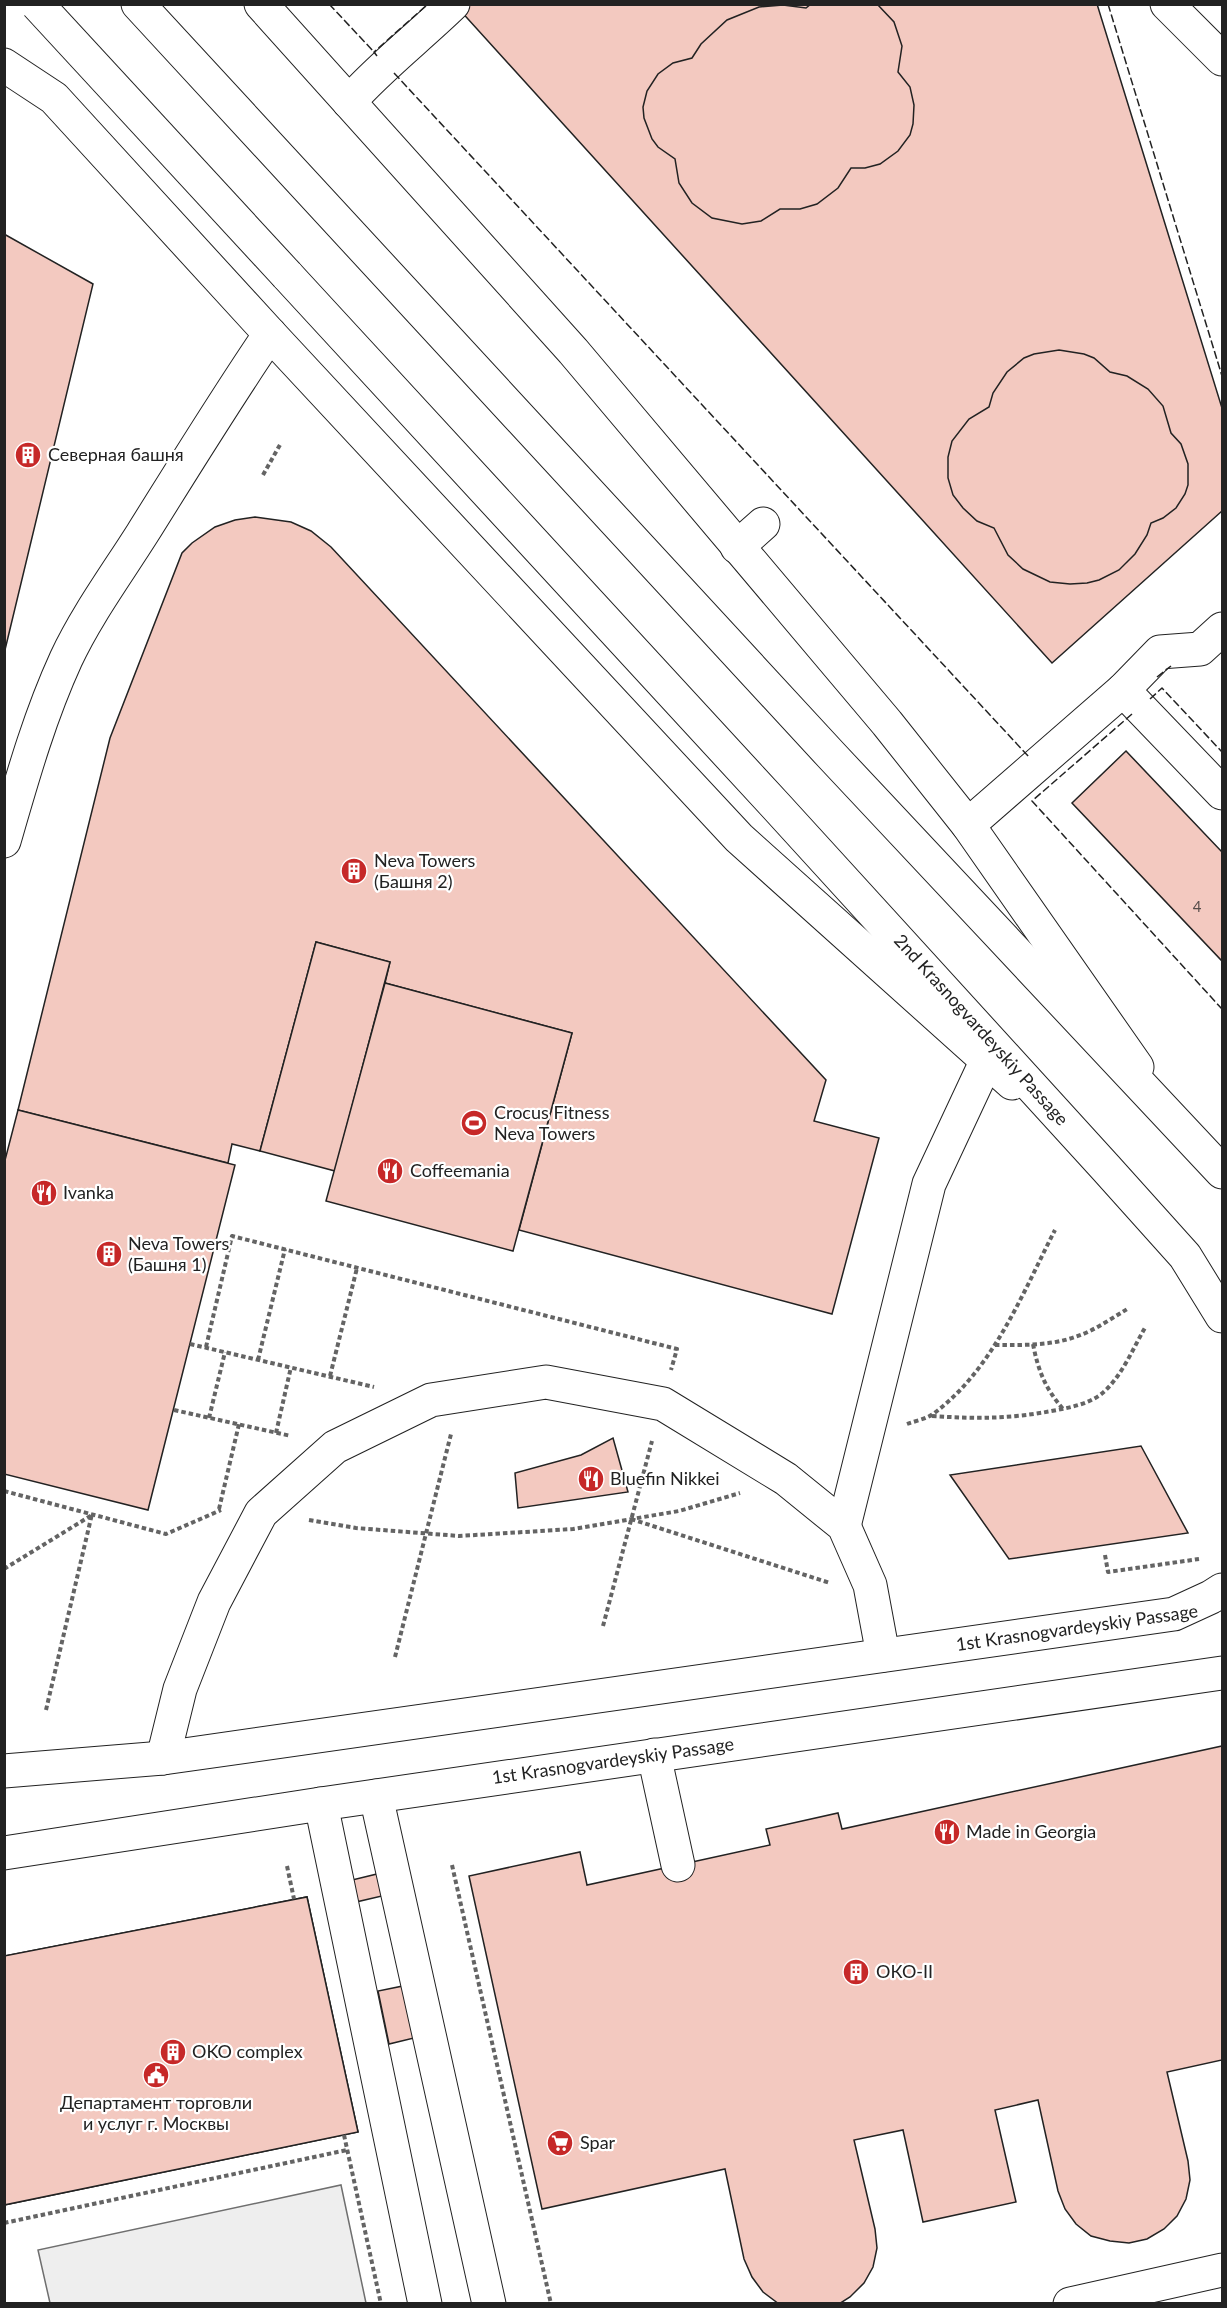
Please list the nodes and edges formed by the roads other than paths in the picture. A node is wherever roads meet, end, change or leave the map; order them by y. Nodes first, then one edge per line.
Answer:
1 (37, 4) edge
2 (138, 4) edge
3 (261, 4) edge
4 (453, 4) edge
5 (1167, 4) edge
6 (1222, 59) edge
7 (4, 64) edge
8 (349, 102) junction
9 (270, 334) junction
10 (763, 524) dead end
11 (737, 547) junction
12 (1222, 629) edge
13 (1123, 690) junction
14 (1222, 793) edge
15 (968, 825) junction
16 (4, 841) edge
17 (987, 1060) junction
18 (1177, 1125) junction
19 (1106, 1168) junction
20 (1222, 1172) edge
21 (1185, 1256) junction
22 (1222, 1299) edge
23 (1222, 1316) edge
24 (844, 1526) junction
25 (1222, 1590) edge
26 (1222, 1608) edge
27 (1174, 1614) junction
28 (883, 1655) junction
29 (1222, 1673) edge
30 (654, 1755) junction
31 (163, 1758) junction
32 (4, 1771) edge
33 (376, 1796) junction
34 (321, 1804) junction
35 (4, 1853) edge
36 (678, 1865) dead end
37 (1222, 2270) edge
38 (425, 2304) edge
39 (489, 2304) edge
40 (1070, 2304) edge

1 - 19 main road, 2nd Krasnogvardeyskiy Passage, bridge
2 - 18 main road
3 - 8 main road
4 - 8 main road
5 - 6 main road
7 - 9 main road
8 - 11 main road
9 - 16 main road
9 - 17 main road
10 - 11 main road
11 - 15 main road
12 - 13 main road
13 - 14 main road
13 - 15 main road
15 - 18 main road
17 - 19 main road
17 - 24 main road
18 - 20 main road
19 - 21 main road, 2nd Krasnogvardeyskiy Passage
21 - 22 main road, 2nd Krasnogvardeyskiy Passage
21 - 23 main road, 2nd Krasnogvardeyskiy Passage
24 - 28 main road
24 - 31 main road
25 - 27 main road
26 - 27 main road, 1st Krasnogvardeyskiy Passage
27 - 28 main road, 1st Krasnogvardeyskiy Passage
28 - 31 main road, 1st Krasnogvardeyskiy Passage
29 - 30 main road, 1st Krasnogvardeyskiy Passage
30 - 33 main road, 1st Krasnogvardeyskiy Passage
30 - 36 main road
31 - 32 main road, 1st Krasnogvardeyskiy Passage
33 - 34 main road, 1st Krasnogvardeyskiy Passage
33 - 39 main road
34 - 35 main road, 1st Krasnogvardeyskiy Passage
34 - 38 main road
37 - 40 main road

